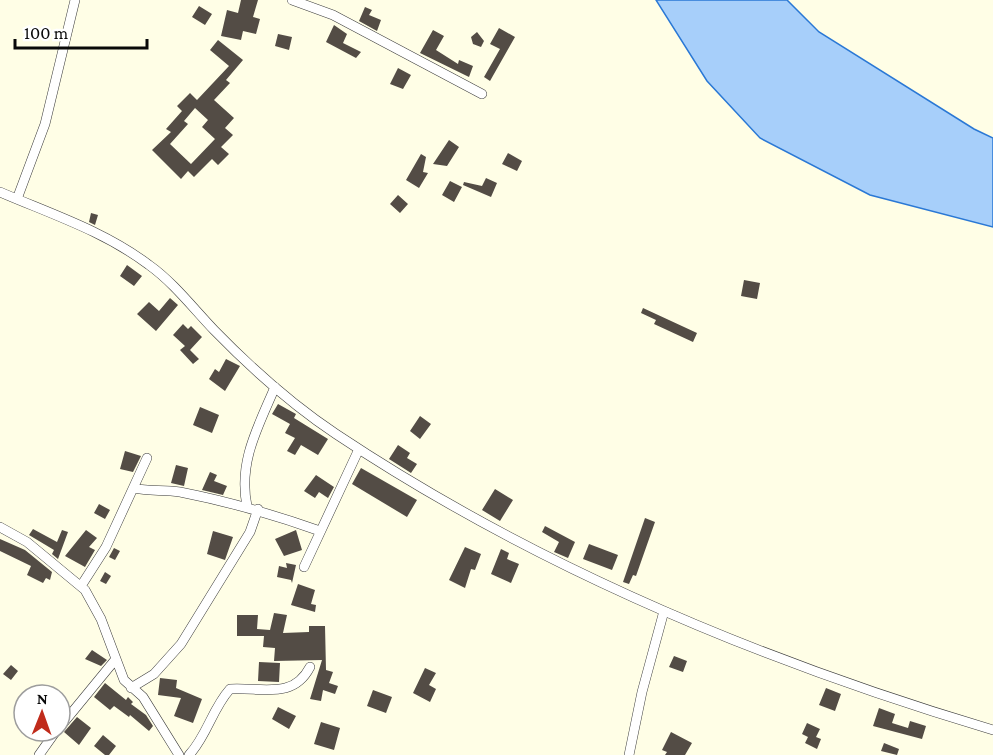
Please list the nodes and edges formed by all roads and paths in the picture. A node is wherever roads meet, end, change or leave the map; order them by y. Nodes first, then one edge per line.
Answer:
1 (75, 0) edge
2 (292, 0) edge
3 (482, 94) dead end
4 (0, 192) edge
5 (17, 199) junction
6 (275, 387) junction
7 (359, 449) junction
8 (147, 458) dead end
9 (134, 488) junction
10 (247, 506) junction
11 (258, 509) junction
12 (0, 527) edge
13 (320, 531) junction
14 (304, 567) dead end
15 (81, 586) junction
16 (664, 611) junction
17 (115, 660) junction
18 (310, 667) dead end
19 (131, 688) junction
20 (72, 712) edge
21 (993, 730) edge
22 (179, 755) edge
23 (189, 755) edge
24 (629, 755) edge

1 - 5 street
2 - 3 street
4 - 5 street
5 - 6 street
6 - 7 street
6 - 10 street
7 - 13 street
7 - 16 street
8 - 9 street
9 - 10 street
9 - 15 street
10 - 11 street
11 - 13 street
11 - 19 street
12 - 15 street
13 - 14 street
15 - 17 street
16 - 21 street
16 - 24 street
17 - 19 street
17 - 20 street
18 - 23 street
19 - 22 street

